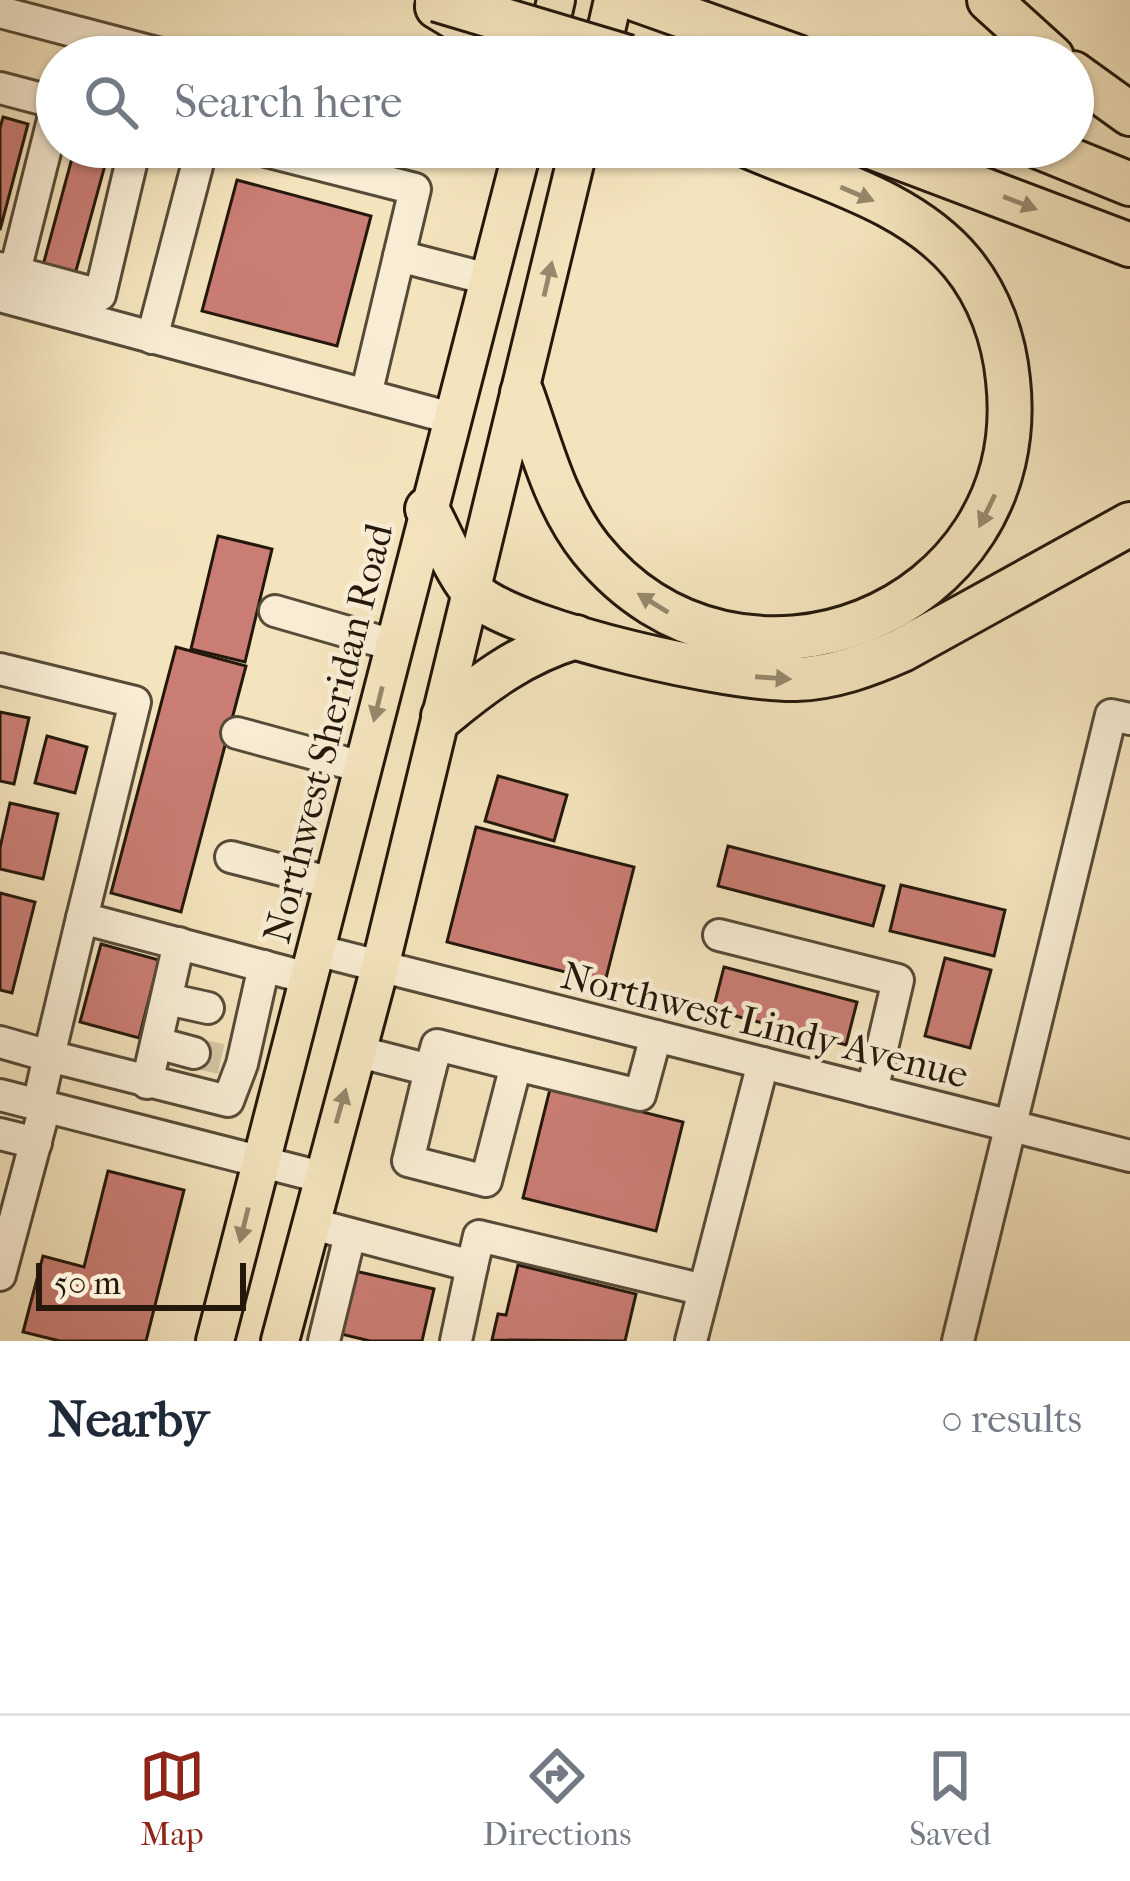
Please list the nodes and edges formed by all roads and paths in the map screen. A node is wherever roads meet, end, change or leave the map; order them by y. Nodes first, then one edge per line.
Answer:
1 (426, 0) edge
2 (437, 0) edge
3 (556, 0) edge
4 (613, 0) edge
5 (637, 0) edge
6 (664, 0) edge
7 (989, 0) edge
8 (0, 12) edge
9 (705, 23) junction
10 (52, 36) edge
11 (485, 36) edge
12 (548, 36) edge
13 (558, 36) edge
14 (605, 36) edge
15 (741, 36) edge
16 (1029, 36) edge
17 (0, 88) edge
18 (1094, 89) edge
19 (36, 98) edge
20 (1130, 114) edge
21 (39, 168) edge
22 (130, 168) edge
23 (197, 168) edge
24 (359, 168) edge
25 (515, 168) edge
26 (574, 168) edge
27 (798, 168) edge
28 (927, 168) edge
29 (1091, 168) edge
30 (1130, 184) edge
31 (1130, 245) edge
32 (399, 256) junction
33 (488, 280) junction
34 (6, 284) edge
35 (96, 308) junction
36 (152, 338) junction
37 (522, 393) junction
38 (366, 395) junction
39 (451, 418) junction
40 (427, 508) junction
41 (1130, 524) edge
42 (473, 593) junction
43 (274, 611) dead end
44 (576, 637) junction
45 (393, 644) junction
46 (0, 670) edge
47 (442, 716) junction
48 (1121, 717) edge
49 (238, 733) dead end
50 (362, 767) junction
51 (231, 856) dead end
52 (333, 884) junction
53 (82, 918) junction
54 (719, 935) dead end
55 (179, 943) junction
56 (312, 964) junction
57 (264, 966) junction
58 (380, 967) junction
59 (167, 998) junction
60 (231, 1014) junction
61 (656, 1036) junction
62 (0, 1042) edge
63 (157, 1043) junction
64 (356, 1051) junction
65 (50, 1056) junction
66 (225, 1058) junction
67 (284, 1061) junction
68 (763, 1064) junction
69 (516, 1065) junction
70 (430, 1070) junction
71 (147, 1083) junction
72 (872, 1091) junction
73 (188, 1094) junction
74 (0, 1095) edge
75 (41, 1106) junction
76 (1012, 1126) junction
77 (0, 1134) edge
78 (175, 1141) junction
79 (36, 1143) junction
80 (1130, 1156) edge
81 (260, 1162) junction
82 (321, 1178) junction
83 (309, 1223) junction
84 (350, 1234) junction
85 (472, 1266) junction
86 (0, 1275) edge
87 (704, 1290) junction
88 (300, 1339) edge
89 (215, 1341) edge
90 (456, 1341) edge
91 (691, 1341) edge
92 (958, 1341) edge

1 - 11 highway
2 - 13 highway, bridge
3 - 12 main road
4 - 14 main road
5 - 9 highway
6 - 9 highway
7 - 16 highway
8 - 10 street
9 - 15 highway
17 - 19 street
18 - 20 highway
21 - 34 street
22 - 35 street
23 - 36 street
24 - 32 street
25 - 33 main road, Northwest Sheridan Road
37 -> 26 main road
27 -> 37 highway
28 -> 31 highway
29 - 30 highway
32 - 33 street
32 - 38 street
33 - 39 main road, Northwest Sheridan Road
34 - 35 street
35 - 36 street
36 - 38 street
37 - 42 main road
38 - 39 street
39 - 40 main road, Northwest Sheridan Road
40 - 42 highway
40 - 45 main road, Northwest Sheridan Road
44 -> 41 highway
42 - 44 highway
42 - 47 main road
43 - 45 street
44 - 47 highway
45 -> 50 main road, Northwest Sheridan Road
46 - 53 street
47 - 58 main road
48 - 76 street
49 - 50 street
50 - 52 main road, Northwest Sheridan Road
51 - 52 street
52 - 56 main road, Northwest Sheridan Road
53 - 55 street, Northwest Lindy Avenue
53 - 65 street
54 - 72 street
55 - 57 street, Northwest Lindy Avenue
55 - 59 street
56 - 57 street, Northwest Lindy Avenue
56 - 58 street, Northwest Lindy Avenue
56 - 67 main road, Northwest Sheridan Road
57 - 60 street
58 - 61 street, Northwest Lindy Avenue
58 - 64 main road
59 - 60 street
59 - 63 street
60 - 66 street
61 - 68 street, Northwest Lindy Avenue
61 - 69 street
62 - 65 street
63 - 66 street
63 - 71 street
64 - 70 street
82 -> 64 main road
65 - 71 street
65 - 75 street
66 - 67 street
66 - 73 street
67 - 81 main road, Northwest Sheridan Road
68 - 72 street, Northwest Lindy Avenue
68 - 87 street
69 - 70 street
69 - 70 street
71 - 73 street
72 - 76 street, Northwest Lindy Avenue
73 - 78 street
74 - 75 street
75 - 78 street
75 - 79 street
76 - 80 street, Northwest Lindy Avenue
76 - 92 street
77 - 79 street
78 - 81 street
79 - 86 street
81 - 82 street
81 -> 89 main road, Northwest Sheridan Road
82 - 83 main road
83 - 84 street
83 - 88 main road
84 - 85 street
84 - 88 street
85 - 87 street
85 - 90 street
87 - 91 street

